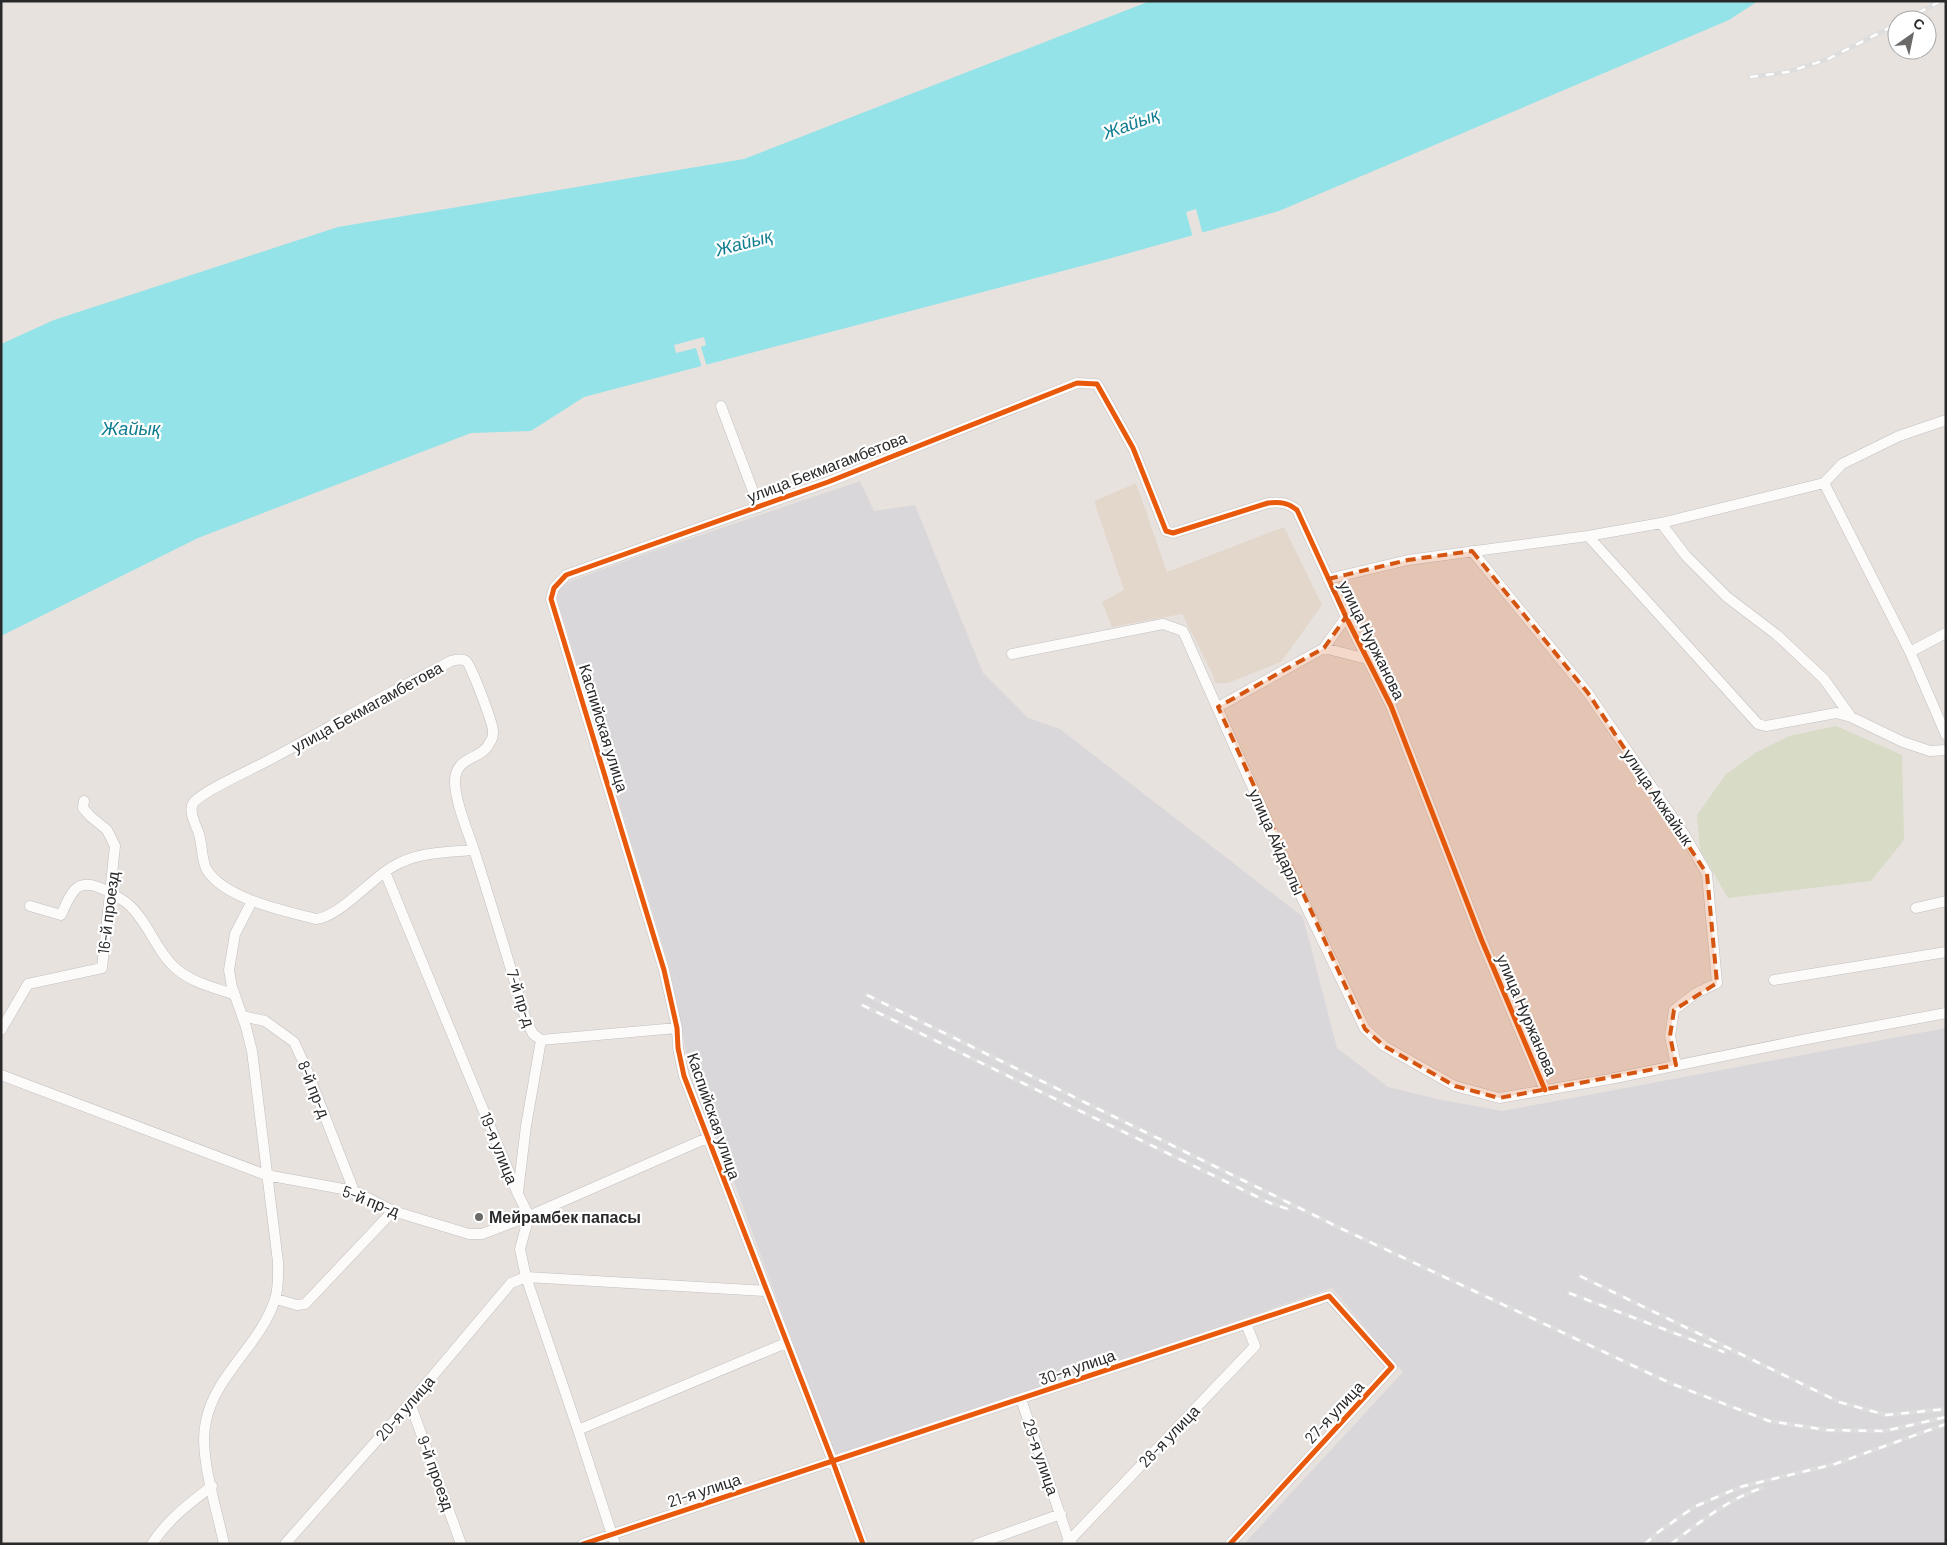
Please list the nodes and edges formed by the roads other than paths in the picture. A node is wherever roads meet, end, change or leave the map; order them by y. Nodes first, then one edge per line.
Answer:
1 (1097, 384) joint
2 (721, 406) dead end
3 (1946, 420) edge
4 (1824, 483) junction
5 (759, 507) junction
6 (1661, 524) junction
7 (1588, 536) junction
8 (1472, 551) junction
9 (566, 576) joint
10 (1328, 579) junction
11 (1346, 617) junction
12 (1946, 633) edge
13 (1324, 648) junction
14 (1910, 652) junction
15 (1012, 654) dead end
16 (1367, 659) junction
17 (1218, 707) junction
18 (1851, 717) junction
19 (1946, 735) edge
20 (1946, 750) edge
21 (84, 801) dead end
22 (474, 850) junction
23 (385, 872) junction
24 (109, 892) junction
25 (252, 901) junction
26 (1946, 901) edge
27 (30, 906) dead end
28 (1916, 908) dead end
29 (1946, 952) edge
30 (1774, 980) dead end
31 (235, 995) junction
32 (1946, 1013) edge
33 (242, 1016) junction
34 (677, 1028) junction
35 (1, 1030) edge
36 (540, 1040) junction
37 (1676, 1065) junction
38 (1, 1075) edge
39 (1545, 1090) junction
40 (707, 1138) junction
41 (266, 1175) junction
42 (354, 1191) junction
43 (518, 1194) junction
44 (393, 1211) junction
45 (529, 1216) junction
46 (526, 1277) junction
47 (766, 1291) junction
48 (1329, 1296) joint
49 (276, 1299) junction
50 (1246, 1324) junction
51 (786, 1343) junction
52 (1021, 1399) junction
53 (410, 1403) junction
54 (578, 1430) junction
55 (833, 1462) junction
56 (212, 1486) junction
57 (1061, 1514) junction
58 (613, 1539) edge
59 (1069, 1543) edge
60 (152, 1544) edge
61 (224, 1544) edge
62 (285, 1544) edge
63 (461, 1544) edge
64 (584, 1544) edge
65 (863, 1544) edge
66 (977, 1544) edge
67 (1230, 1544) edge

1 - 5 street, улица Бекмагамбетова
1 - 10 street, улица Нуржанова
2 - 5 street
3 - 4 street
4 - 6 street
4 - 14 street
5 - 9 street, улица Бекмагамбетова
6 - 7 street
6 - 18 street
7 - 8 street
7 - 18 street
8 - 10 street
8 - 37 street, улица Акжайык
9 - 34 street, Каспийская улица
10 - 11 street, улица Нуржанова
11 - 13 street
11 - 16 street, улица Нуржанова
12 - 14 street
13 - 16 street
13 - 17 street
14 - 19 street
15 - 17 street, улица Айдарлы
16 - 39 street, улица Нуржанова
17 - 39 street, улица Айдарлы
18 - 20 street
21 - 24 street, 16-й проезд
22 - 23 street
22 - 25 street, улица Бекмагамбетова
22 - 36 street, 7-й пр-д
23 - 25 street
23 - 43 street, 19-я улица
24 - 27 street
24 - 31 street
24 - 35 street, 16-й проезд
25 - 31 street
26 - 28 street
29 - 30 street
31 - 33 street
32 - 37 street, улица Айдарлы
33 - 41 street
33 - 42 street, 8-й пр-д
34 - 36 street, 7-й пр-д
34 - 40 street, Каспийская улица
36 - 43 street
37 - 39 street, улица Айдарлы
38 - 41 street, 5-й пр-д
40 - 45 street, 5-й пр-д
40 - 47 street, Каспийская улица
41 - 42 street, 5-й пр-д
41 - 49 street
42 - 44 street, 5-й пр-д
43 - 45 street, 19-я улица
44 - 45 street, 5-й пр-д
44 - 49 street
45 - 46 street
46 - 47 street
46 - 53 street, 20-я улица
46 - 54 street
47 - 51 street, Каспийская улица
48 - 50 street, 30-я улица
48 - 67 street, 27-я улица
49 - 56 street
50 - 52 street, 30-я улица
50 - 59 street, 28-я улица
51 - 54 street
51 - 55 street, Каспийская улица
52 - 55 street, 30-я улица
52 - 57 street, 29-я улица
53 - 62 street, 20-я улица
53 - 63 street, 9-й проезд
54 - 58 street
55 - 58 street, 21-я улица
55 - 65 street, Каспийская улица
56 - 60 street
56 - 61 street
57 - 59 street, 29-я улица
57 - 66 street, 29-я улица
58 - 64 street, 21-я улица

